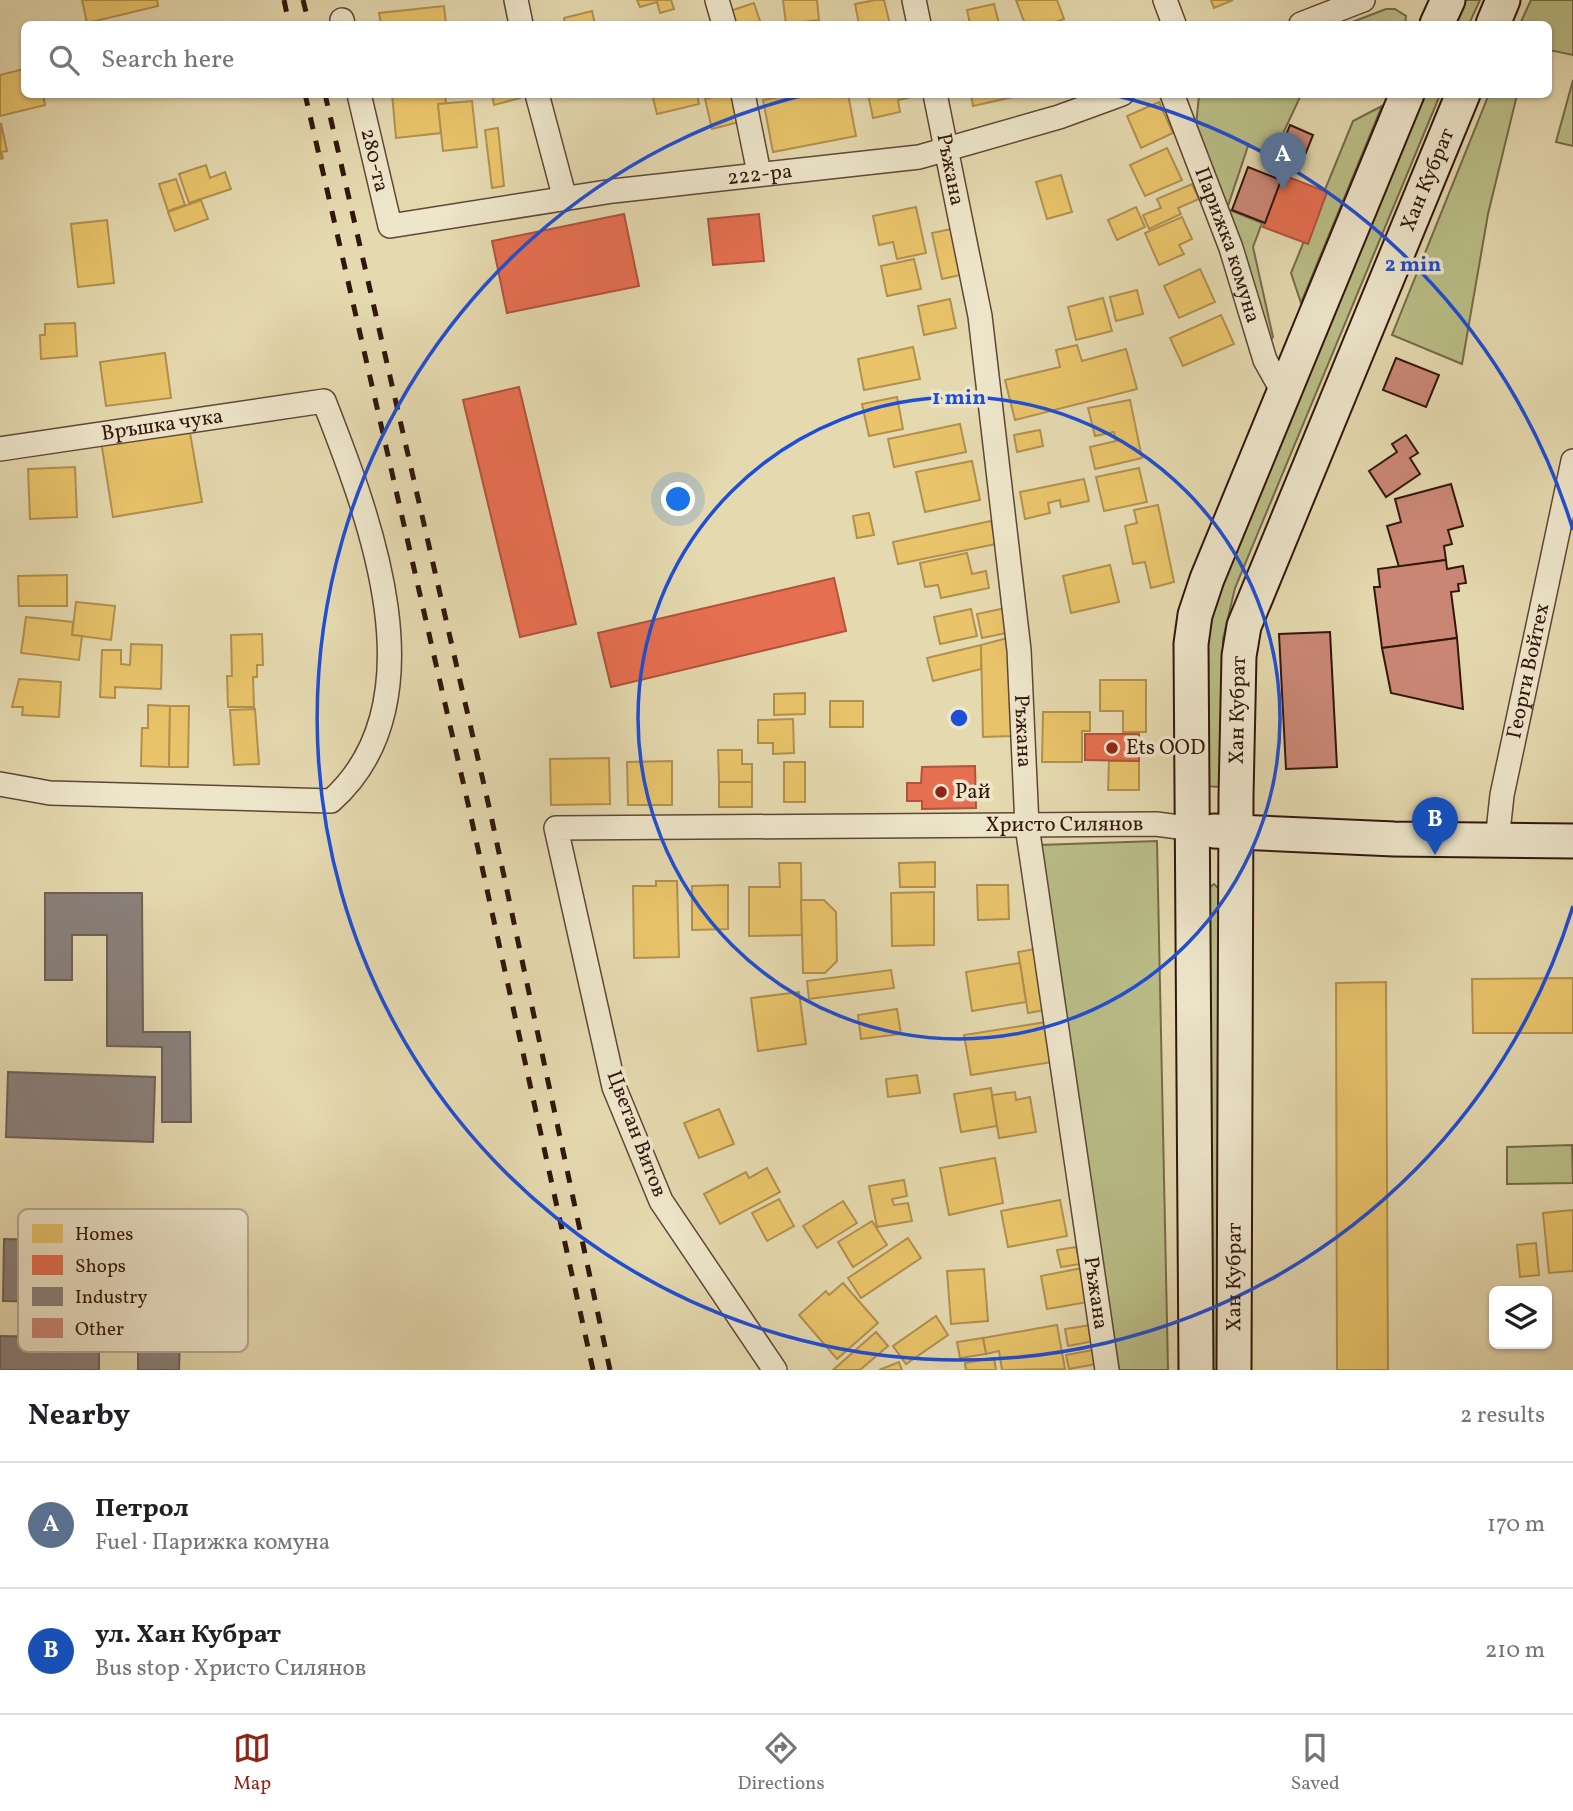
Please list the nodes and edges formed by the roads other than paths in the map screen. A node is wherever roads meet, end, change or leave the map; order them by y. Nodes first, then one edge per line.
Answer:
1 (516, 0) edge
2 (717, 0) edge
3 (914, 0) edge
4 (1165, 0) edge
5 (1363, 0) edge
6 (1503, 0) edge
7 (520, 21) edge
8 (723, 21) edge
9 (918, 21) edge
10 (1173, 21) edge
11 (1309, 21) edge
12 (1494, 21) edge
13 (360, 98) edge
14 (538, 98) edge
15 (744, 98) edge
16 (936, 98) edge
17 (1110, 98) edge
18 (1174, 98) edge
19 (1406, 98) edge
20 (1461, 98) edge
21 (947, 151) junction
22 (759, 173) junction
23 (565, 199) junction
24 (390, 226) joint
25 (1284, 394) junction
26 (0, 449) edge
27 (1573, 461) edge
28 (0, 784) edge
29 (1027, 825) junction
30 (556, 828) joint
31 (1194, 829) junction
32 (1237, 834) junction
33 (1497, 841) junction
34 (1573, 841) edge
35 (775, 1370) edge
36 (1107, 1370) edge
37 (1196, 1370) edge
38 (1234, 1370) edge

1 - 7 street
2 - 8 street
3 - 9 street
4 - 10 street
5 - 11 street
6 - 12 street
13 - 24 street, 280-та
14 - 23 street
15 - 22 street
16 - 21 street, Ръжана
17 - 21 street, 222-ра
18 - 25 street, Парижка комуна
19 - 25 street, Хан Кубрат
20 - 32 street, Хан Кубрат
21 - 22 street, 222-ра
21 - 29 street, Ръжана
22 - 23 street, 222-ра
23 - 24 street, 222-ра
25 - 31 street, Хан Кубрат
26 - 28 street, Връшка чука
27 - 33 street, Георги Войтех
29 - 30 street, Христо Силянов
29 - 31 street, Христо Силянов
29 - 36 street, Ръжана
30 - 35 street, Цветан Витов
31 - 32 street, Христо Силянов
31 - 37 street, Хан Кубрат
32 - 33 street, Христо Силянов
32 - 38 street, Хан Кубрат
33 - 34 street, Христо Силянов

